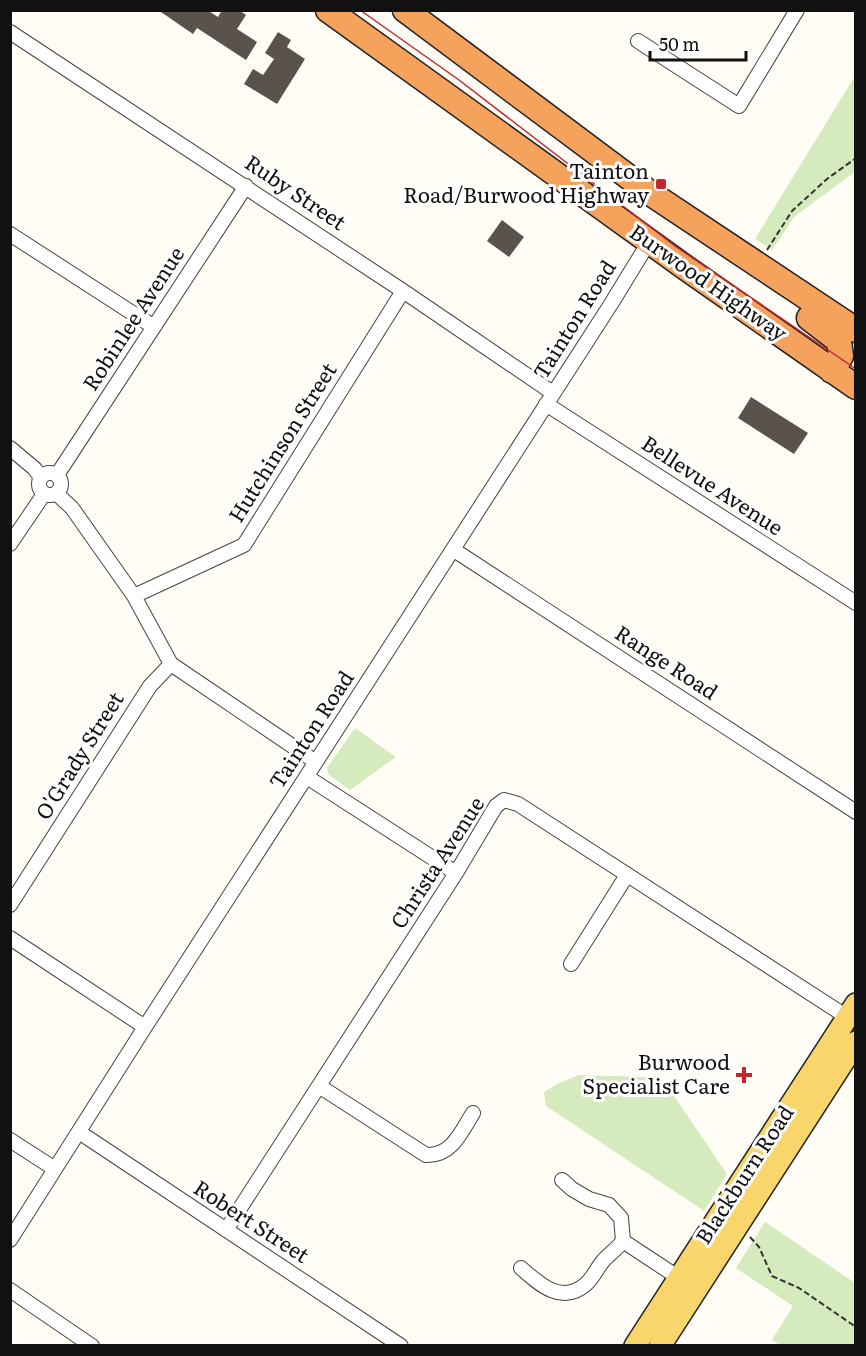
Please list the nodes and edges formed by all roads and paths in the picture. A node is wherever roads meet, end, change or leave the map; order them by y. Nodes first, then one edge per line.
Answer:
1 (328, 10) edge
2 (405, 10) edge
3 (797, 10) edge
4 (10, 32) edge
5 (639, 41) dead end
6 (855, 158) edge
7 (246, 186) junction
8 (10, 234) edge
9 (649, 242) junction
10 (766, 264) junction
11 (403, 291) junction
12 (154, 327) junction
13 (855, 330) edge
14 (832, 371) junction
15 (855, 387) edge
16 (550, 399) junction
17 (10, 448) edge
18 (57, 475) junction
19 (40, 478) junction
20 (50, 494) junction
21 (10, 544) edge
22 (454, 550) junction
23 (135, 596) junction
24 (855, 603) edge
25 (171, 664) junction
26 (316, 762) junction
27 (307, 777) junction
28 (855, 812) edge
29 (456, 873) junction
30 (627, 876) junction
31 (10, 905) edge
32 (10, 938) edge
33 (571, 964) dead end
34 (853, 1014) edge
35 (145, 1028) junction
36 (855, 1042) edge
37 (319, 1086) junction
38 (473, 1113) dead end
39 (79, 1132) junction
40 (10, 1140) edge
41 (55, 1169) junction
42 (562, 1180) dead end
43 (738, 1224) junction
44 (226, 1230) junction
45 (10, 1240) edge
46 (623, 1241) junction
47 (521, 1268) dead end
48 (679, 1278) junction
49 (10, 1290) edge
50 (855, 1327) edge
51 (92, 1346) edge
52 (401, 1346) edge
53 (635, 1346) edge
54 (660, 1346) edge

1 - 9 highway, Burwood Highway
2 - 10 highway, Burwood Highway
3 - 5 street
4 - 7 street, Ruby Street
6 - 10 path
7 - 11 street, Ruby Street
7 - 12 street, Robinlee Avenue
8 - 12 street
9 - 14 highway, Burwood Highway
9 - 16 street, Tainton Road
10 - 13 highway, Burwood Highway
10 - 14 highway
11 - 16 street, Ruby Street
11 - 23 street, Hutchinson Street
12 - 18 street, Robinlee Avenue
14 - 15 highway, Burwood Highway
16 - 22 street, Tainton Road
16 - 24 street, Bellevue Avenue
17 - 19 street
18 - 19 street
18 - 20 street
19 - 20 street
20 - 21 street
20 - 23 street
22 - 26 street, Tainton Road
22 - 28 street, Range Road
23 - 25 street
25 - 26 street
25 - 31 street, O'Grady Street
26 - 27 street, Tainton Road
27 - 29 street
27 - 35 street, Tainton Road
29 - 30 street, Christa Avenue
29 - 37 street, Christa Avenue
30 - 33 street
30 - 34 street, Christa Avenue
32 - 35 street
34 - 48 main road, Blackburn Road
35 - 39 street, Tainton Road
36 - 43 main road, Blackburn Road
37 - 38 street
37 - 44 street, Christa Avenue
39 - 41 street, Tainton Road
39 - 44 street, Robert Street
40 - 41 street
41 - 45 street, Tainton Road
42 - 46 street
43 - 50 path
43 - 54 main road, Blackburn Road
44 - 52 street, Robert Street
46 - 47 street
46 - 48 street
48 - 53 main road, Blackburn Road
49 - 51 street

